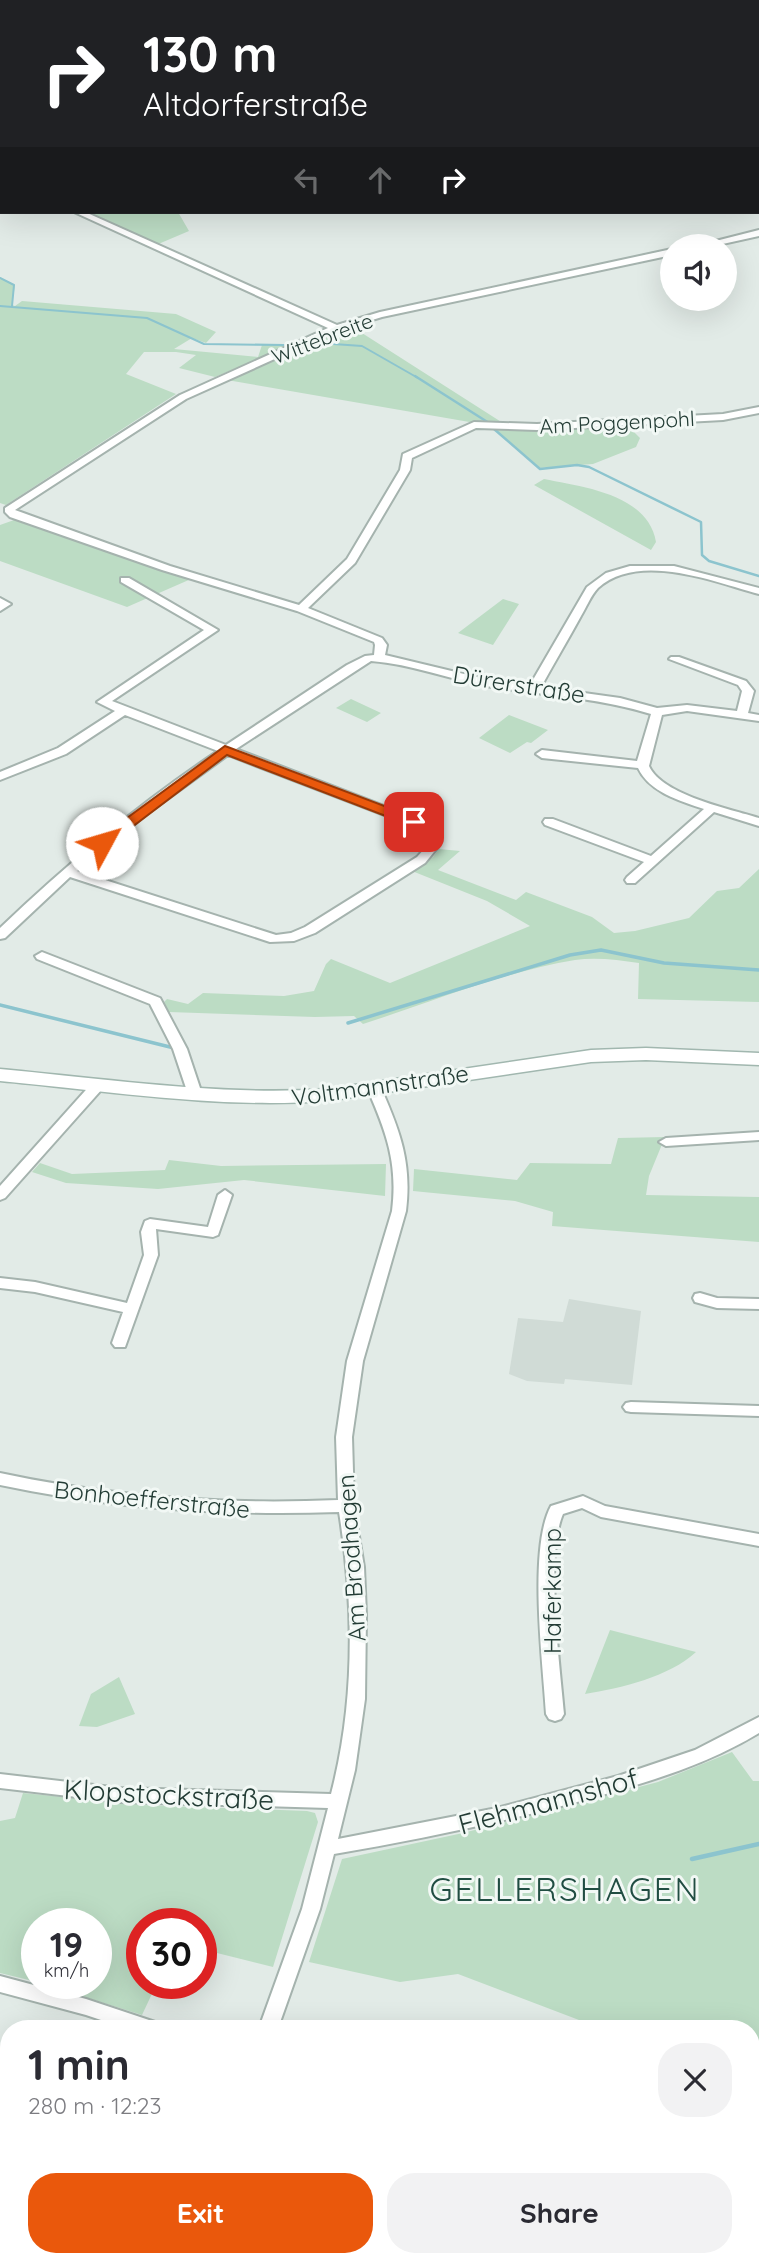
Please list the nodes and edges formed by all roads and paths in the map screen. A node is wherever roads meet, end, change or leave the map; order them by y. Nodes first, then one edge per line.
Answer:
1 (82, 214) edge
2 (759, 233) edge
3 (737, 238) edge
4 (660, 255) edge
5 (336, 328) junction
6 (759, 410) edge
7 (125, 580) dead end
8 (759, 591) edge
9 (0, 601) edge
10 (0, 608) edge
11 (301, 608) junction
12 (379, 657) junction
13 (675, 659) dead end
14 (534, 689) junction
15 (123, 711) junction
16 (657, 712) junction
17 (742, 715) junction
18 (759, 718) edge
19 (225, 750) junction
20 (542, 754) dead end
21 (643, 765) junction
22 (0, 776) edge
23 (713, 807) junction
24 (549, 822) dead end
25 (759, 822) edge
26 (653, 861) junction
27 (68, 872) junction
28 (631, 880) dead end
29 (0, 935) edge
30 (42, 956) dead end
31 (759, 1059) edge
32 (0, 1075) edge
33 (98, 1085) junction
34 (374, 1088) junction
35 (195, 1094) junction
36 (759, 1136) edge
37 (666, 1142) dead end
38 (0, 1195) edge
39 (225, 1195) dead end
40 (0, 1283) edge
41 (700, 1298) dead end
42 (759, 1304) edge
43 (132, 1310) junction
44 (120, 1343) dead end
45 (631, 1407) dead end
46 (759, 1410) edge
47 (0, 1479) edge
48 (346, 1506) junction
49 (759, 1540) edge
50 (555, 1714) dead end
51 (759, 1724) edge
52 (0, 1780) edge
53 (339, 1801) junction
54 (328, 1848) junction
55 (0, 1984) edge
56 (124, 2020) edge
57 (271, 2020) edge

1 - 5 street
2 - 3 street
4 - 5 street, Wittebreite
5 - 11 street, Wittebreite
6 - 11 street, Am Poggenpohl
7 - 15 street
8 - 14 street
9 - 10 street
11 - 12 street
12 - 14 street, Dürerstraße
12 - 19 street
13 - 17 street
14 - 16 street, Dürerstraße
15 - 19 street
15 - 22 street
16 - 17 street, Dürerstraße
16 - 21 street
17 - 18 street, Dürerstraße
19 - 27 street
19 - 27 street
20 - 21 street
21 - 23 street
23 - 25 street
23 - 26 street
24 - 26 street
26 - 28 street
27 - 29 street
30 - 35 street
31 - 34 street, Voltmannstraße
32 - 33 street, Voltmannstraße
33 - 35 street, Voltmannstraße
33 - 38 street
34 - 35 street, Voltmannstraße
34 - 48 street, Am Brodhagen
36 - 37 street
39 - 43 street
40 - 43 street
41 - 42 street
43 - 44 street
45 - 46 street
47 - 48 street, Bonhoefferstraße
48 - 53 street, Am Brodhagen
49 - 50 street, Haferkamp
51 - 54 street, Flehmannshof
52 - 53 street, Klopstockstraße
53 - 54 street, Am Brodhagen
54 - 57 street, Am Brodhagen
55 - 56 street

